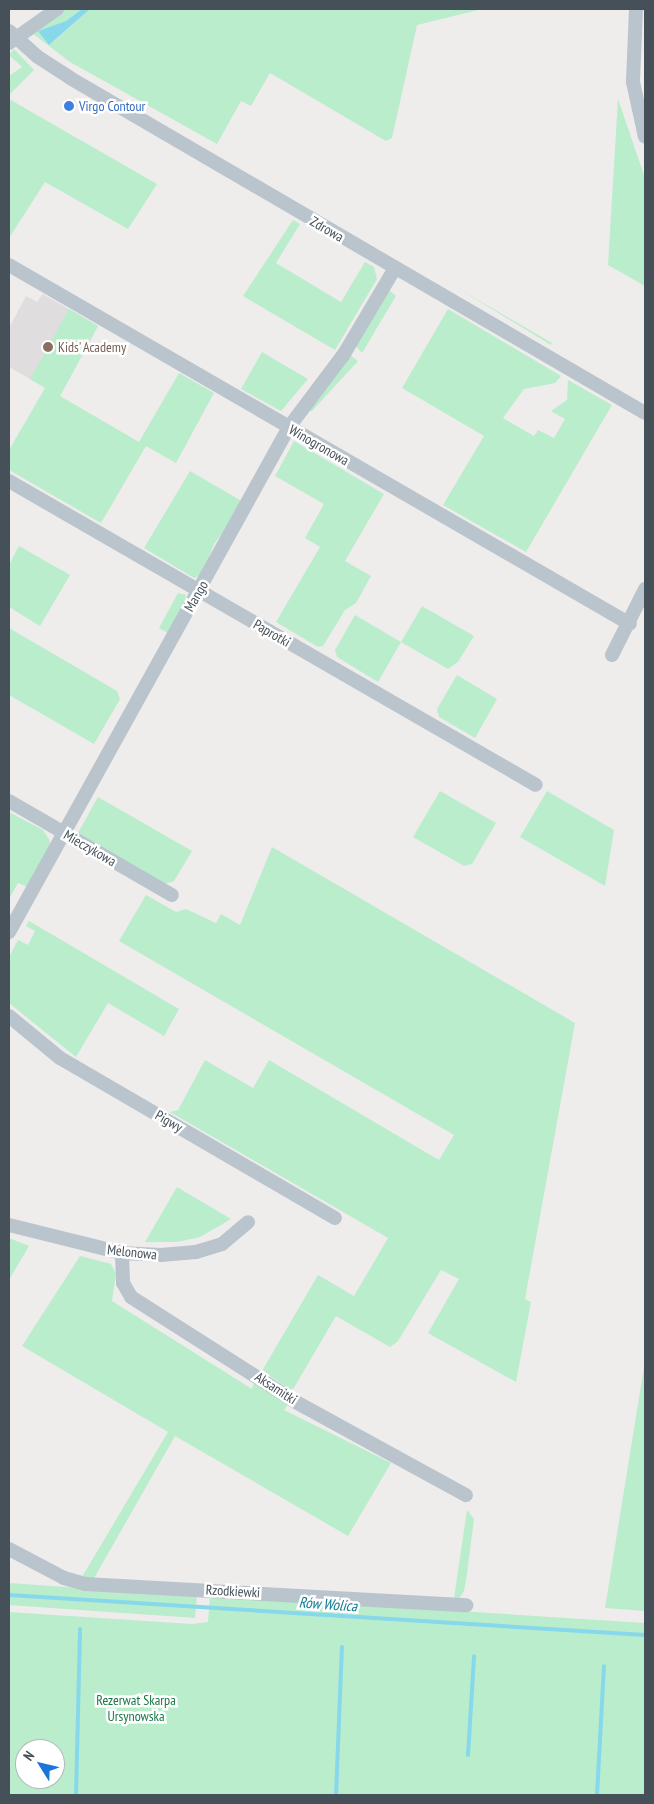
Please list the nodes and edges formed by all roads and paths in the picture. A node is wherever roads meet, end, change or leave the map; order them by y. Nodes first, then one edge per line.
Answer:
1 (57, 9) edge
2 (636, 9) edge
3 (10, 37) edge
4 (645, 137) edge
5 (9, 265) edge
6 (395, 268) junction
7 (645, 413) edge
8 (289, 427) junction
9 (9, 481) edge
10 (645, 589) edge
11 (199, 591) junction
12 (630, 624) junction
13 (612, 655) dead end
14 (536, 786) dead end
15 (9, 801) edge
16 (64, 834) junction
17 (172, 895) dead end
18 (9, 932) edge
19 (9, 1016) edge
20 (335, 1218) dead end
21 (248, 1222) dead end
22 (9, 1225) edge
23 (122, 1253) junction
24 (466, 1495) dead end
25 (9, 1549) edge
26 (466, 1605) dead end

1 - 3 street
2 - 4 street
3 - 6 street, Zdrowa
5 - 8 street, Winogronowa
6 - 7 street, Zdrowa
6 - 8 street, Mango
8 - 11 street, Mango
8 - 12 street, Winogronowa
9 - 11 street, Paprotki
10 - 12 street
11 - 14 street, Paprotki
11 - 16 street, Mango
12 - 13 street
15 - 16 street, Mieczykowa
16 - 17 street, Mieczykowa
16 - 18 street, Mango
19 - 20 street, Pigwy
21 - 23 street, Melonowa
22 - 23 street, Melonowa
23 - 24 street, Aksamitki
25 - 26 street, Rzodkiewki

